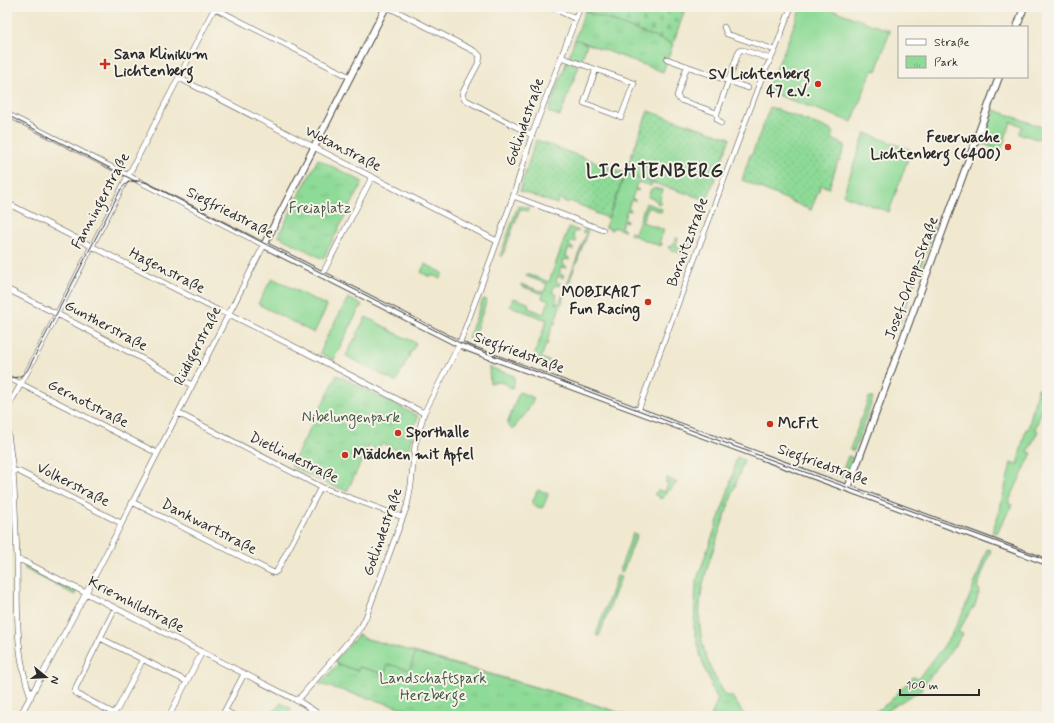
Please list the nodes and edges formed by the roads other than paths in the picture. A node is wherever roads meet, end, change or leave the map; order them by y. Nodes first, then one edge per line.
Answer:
1 (214, 7) edge
2 (386, 7) edge
3 (551, 7) edge
4 (580, 7) edge
5 (792, 7) edge
6 (1024, 7) edge
7 (576, 19) junction
8 (1017, 26) edge
9 (724, 27) dead end
10 (775, 50) junction
11 (561, 57) junction
12 (667, 58) dead end
13 (771, 59) junction
14 (687, 66) junction
15 (596, 69) junction
16 (350, 77) junction
17 (179, 78) junction
18 (999, 78) edge
19 (728, 81) junction
20 (748, 88) dead end
21 (717, 113) junction
22 (7, 114) edge
23 (721, 123) dead end
24 (532, 135) junction
25 (314, 147) junction
26 (128, 176) junction
27 (372, 178) junction
28 (513, 196) junction
29 (7, 203) edge
30 (603, 230) dead end
31 (497, 242) junction
32 (264, 245) junction
33 (91, 246) junction
34 (322, 275) junction
35 (7, 289) edge
36 (56, 314) junction
37 (229, 314) junction
38 (459, 345) junction
39 (7, 377) edge
40 (21, 384) junction
41 (192, 385) junction
42 (7, 406) edge
43 (638, 411) junction
44 (178, 413) junction
45 (424, 413) junction
46 (7, 426) edge
47 (157, 453) junction
48 (13, 471) junction
49 (321, 487) junction
50 (848, 488) junction
51 (132, 502) junction
52 (402, 517) junction
53 (121, 523) junction
54 (17, 560) junction
55 (1047, 562) edge
56 (86, 592) junction
57 (116, 608) junction
58 (100, 638) junction
59 (202, 652) junction
60 (143, 659) junction
61 (244, 674) junction
62 (186, 681) junction
63 (31, 697) junction
64 (297, 701) junction
65 (223, 713) edge
66 (113, 714) edge
67 (20, 716) edge
68 (169, 716) edge
69 (235, 716) edge
70 (322, 716) edge

1 - 16 street
1 - 17 street, Fanningerstraße
2 - 16 street, Rüdigerstraße
2 - 24 street
3 - 7 street
4 - 7 street, Gotlindestraße
5 - 10 street, Bornitzstraße
6 - 8 street
7 - 11 street, Gotlindestraße
9 - 10 street
10 - 13 street, Bornitzstraße
11 - 15 street
11 - 24 street, Gotlindestraße
12 - 14 street
13 - 19 street
13 - 43 street, Bornitzstraße
14 - 19 street
14 - 21 street
15 - 15 street
16 - 25 street, Rüdigerstraße
17 - 25 street, Wotanstraße
17 - 26 street, Fanningerstraße
18 - 50 street, Josef-Orlopp-Straße
19 - 20 street
19 - 21 street
21 - 23 street
22 - 26 street, Siegfriedstraße
24 - 28 street, Gotlindestraße
25 - 27 street, Wotanstraße
25 - 32 street, Rüdigerstraße
26 - 32 street, Siegfriedstraße
26 - 33 street, Fanningerstraße
27 - 31 street, Wotanstraße
27 - 34 street
28 - 30 street
28 - 31 street, Gotlindestraße
29 - 33 street, Hagenstraße
31 - 38 street, Gotlindestraße
32 - 34 street, Siegfriedstraße
32 - 37 street, Rüdigerstraße
33 - 36 street, Fanningerstraße
33 - 37 street, Hagenstraße
34 - 38 street, Siegfriedstraße
35 - 36 street, Guntherstraße
36 - 40 street, Fanningerstraße
36 - 41 street, Guntherstraße
37 - 41 street, Rüdigerstraße
37 - 45 street, Hagenstraße
38 - 43 street, Siegfriedstraße
38 - 45 street, Gotlindestraße
39 - 40 street, Gernotstraße
40 - 42 street, Fanningerstraße
40 - 47 street, Gernotstraße
41 - 44 street, Rüdigerstraße
43 - 50 street, Siegfriedstraße
44 - 47 street, Rüdigerstraße
44 - 49 street, Dietlindestraße
45 - 52 street, Gotlindestraße
46 - 48 street
47 - 51 street, Rüdigerstraße
48 - 53 street, Volkerstraße
48 - 54 street
49 - 51 street, Dankwartstraße
49 - 52 street, Dietlindestraße
50 - 55 street, Siegfriedstraße
51 - 53 street, Rüdigerstraße
52 - 64 street, Gotlindestraße
53 - 56 street, Rüdigerstraße
54 - 56 street, Kriemhildstraße
54 - 63 street
56 - 57 street, Kriemhildstraße
56 - 63 street, Rüdigerstraße
57 - 58 street
57 - 59 street, Kriemhildstraße
58 - 60 street
58 - 66 street
59 - 61 street, Kriemhildstraße
59 - 62 street
60 - 62 street
60 - 66 street
61 - 64 street, Kriemhildstraße
61 - 65 street
62 - 68 street
63 - 67 street, Rüdigerstraße
64 - 70 street, Kriemhildstraße
65 - 69 street

